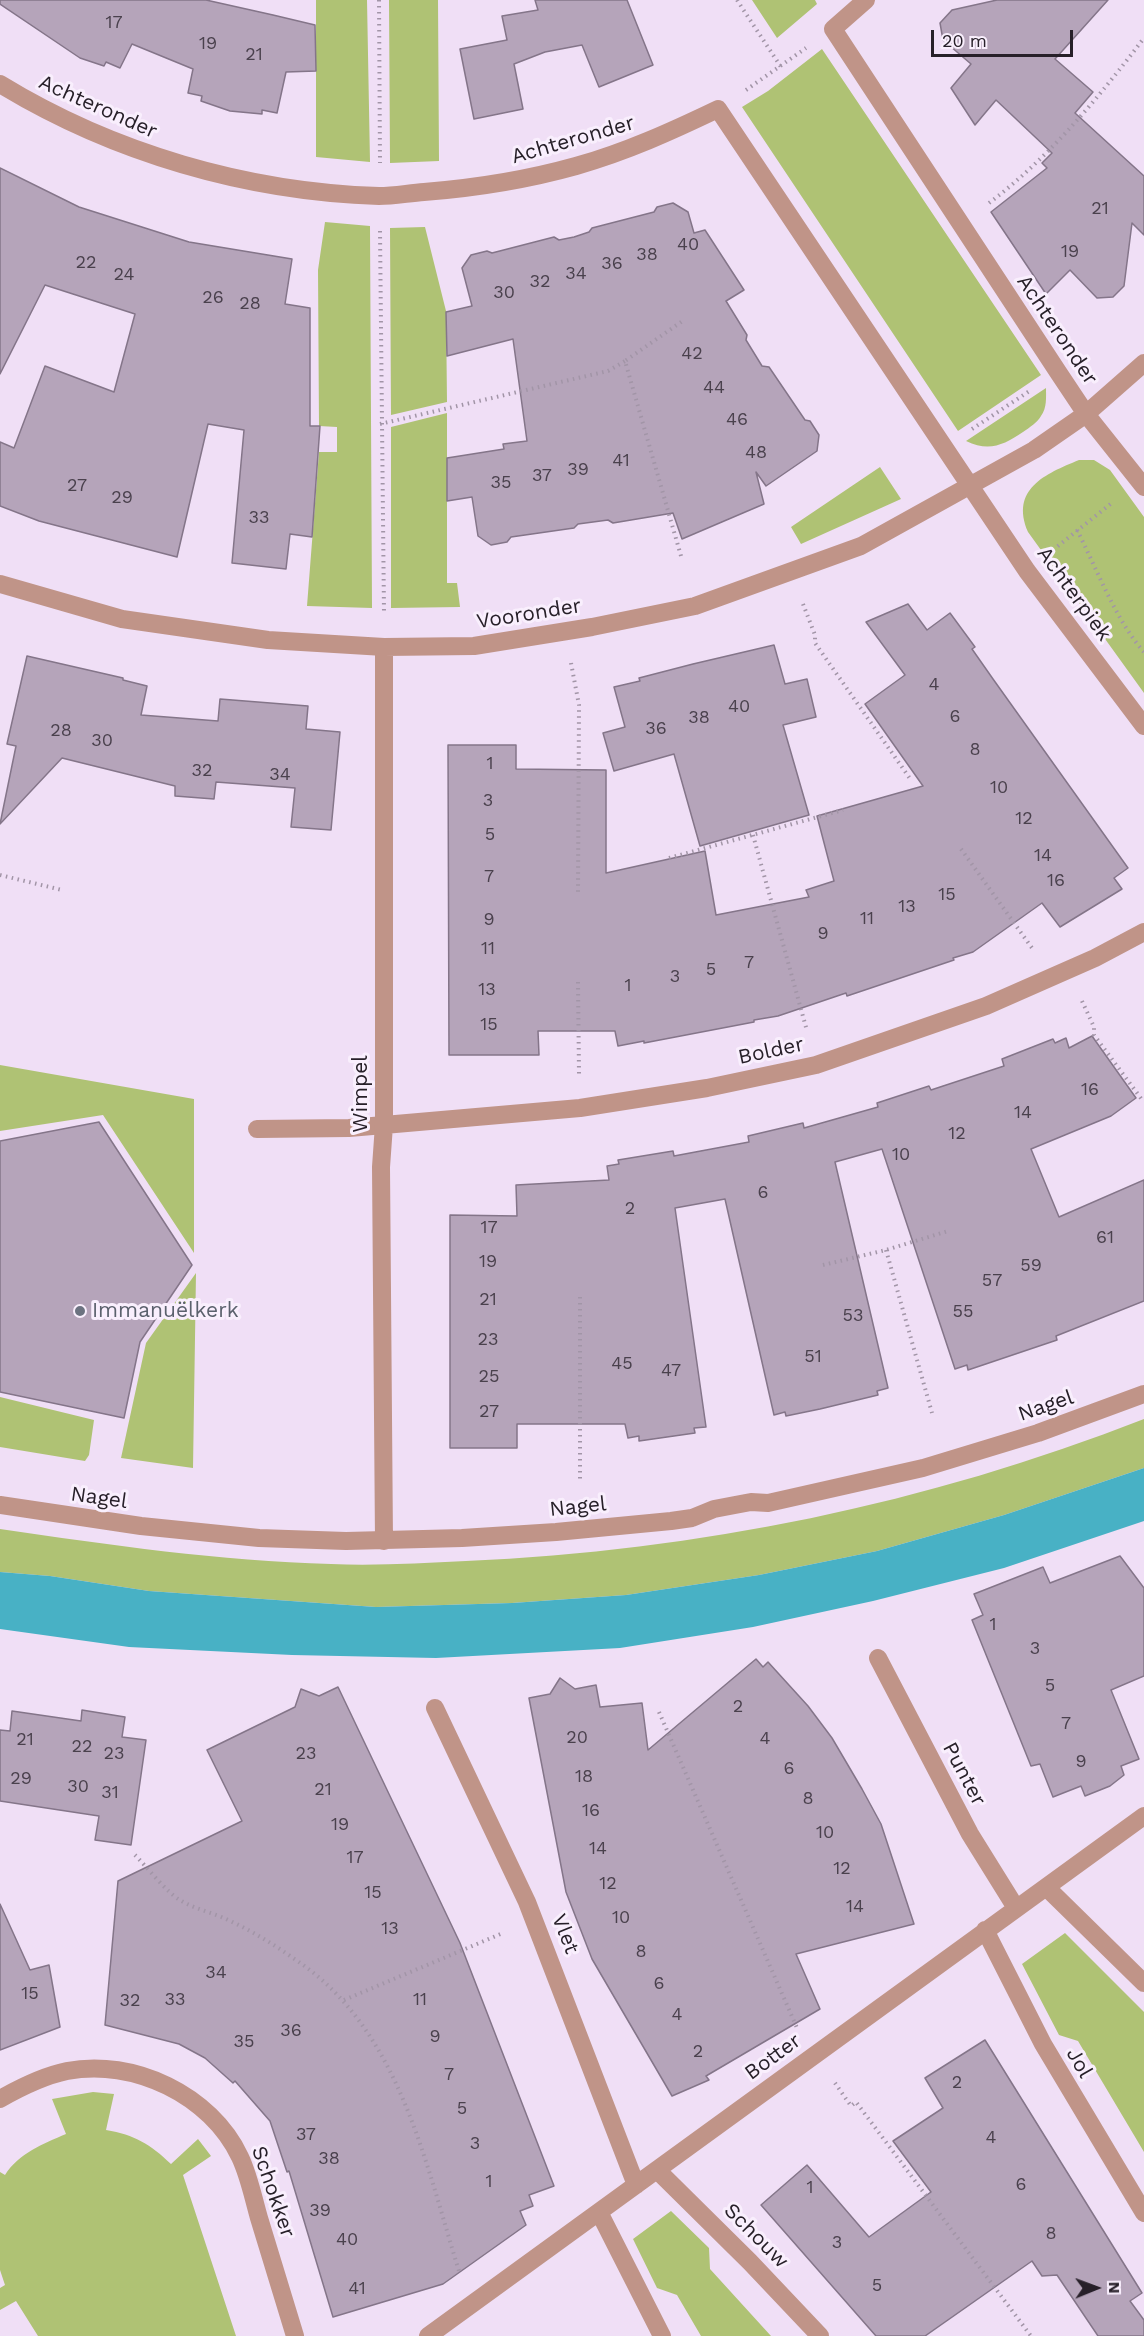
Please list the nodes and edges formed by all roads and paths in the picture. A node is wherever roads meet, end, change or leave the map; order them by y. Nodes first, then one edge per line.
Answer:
1 (379, 0) edge
2 (737, 0) edge
3 (866, 0) edge
4 (833, 29) junction
5 (1144, 38) edge
6 (781, 67) junction
7 (0, 84) edge
8 (718, 109) junction
9 (380, 196) junction
10 (961, 225) junction
11 (684, 320) dead end
12 (625, 361) junction
13 (1144, 363) edge
14 (1034, 388) dead end
15 (1086, 414) junction
16 (380, 424) junction
17 (971, 430) dead end
18 (972, 486) junction
19 (1144, 486) edge
20 (1117, 498) dead end
21 (1077, 530) junction
22 (681, 556) dead end
23 (1027, 571) junction
24 (787, 572) junction
25 (0, 585) edge
26 (564, 632) junction
27 (384, 647) junction
28 (1144, 652) edge
29 (1144, 726) edge
30 (911, 780) dead end
31 (843, 810) dead end
32 (753, 835) junction
33 (961, 849) dead end
34 (669, 858) dead end
35 (0, 875) edge
36 (62, 891) dead end
37 (578, 896) dead end
38 (1144, 932) edge
39 (1056, 976) junction
40 (578, 982) dead end
41 (816, 1065) junction
42 (1143, 1101) edge
43 (580, 1108) junction
44 (384, 1125) junction
45 (257, 1129) dead end
46 (948, 1231) dead end
47 (886, 1250) junction
48 (823, 1265) dead end
49 (580, 1297) dead end
50 (1144, 1394) edge
51 (932, 1413) dead end
52 (580, 1480) dead end
53 (0, 1505) edge
54 (384, 1541) junction
55 (878, 1658) dead end
56 (435, 1708) dead end
57 (659, 1712) dead end
58 (1144, 1816) edge
59 (135, 1855) dead end
60 (1046, 1887) junction
61 (1016, 1908) junction
62 (535, 1920) junction
63 (985, 1930) junction
64 (1144, 1983) edge
65 (344, 2000) junction
66 (800, 2032) dead end
67 (0, 2099) edge
68 (851, 2106) dead end
69 (657, 2170) junction
70 (636, 2185) junction
71 (599, 2212) junction
72 (1144, 2213) edge
73 (479, 2299) junction
74 (295, 2336) edge
75 (428, 2336) edge
76 (662, 2336) edge
77 (820, 2336) edge
78 (1031, 2336) edge

1 - 9 path
2 - 6 path
3 - 4 street
4 - 6 path
4 - 10 street, Achteronder
5 - 10 path
6 - 8 path
7 - 9 street, Achteronder
8 - 9 street, Achteronder
8 - 18 street
9 - 16 path
10 - 15 street, Achteronder
11 - 12 path
12 - 16 path
12 - 22 path
13 - 15 street, Vooronder
14 - 17 path
15 - 18 street, Vooronder
15 - 19 street, Achteronder
16 - 27 path
18 - 23 street, Achterpiek
18 - 24 street, Vooronder
20 - 21 path
21 - 23 path
21 - 28 path
23 - 29 street, Achterpiek
24 - 26 street, Vooronder
24 - 30 path
25 - 27 street, Vooronder
26 - 27 street, Vooronder
26 - 37 path
27 - 44 street, Wimpel
31 - 32 path
32 - 34 path
32 - 41 path
33 - 39 path
35 - 36 path
38 - 39 street, Bolder
39 - 41 street, Bolder
39 - 42 path
40 - 43 path
41 - 43 street, Bolder
43 - 44 street, Bolder
44 - 45 street, Bolder
44 - 54 street, Wimpel
46 - 47 path
47 - 48 path
47 - 51 path
49 - 52 path
50 - 54 street, Nagel
53 - 54 street, Nagel
55 - 61 street, Punter
56 - 62 street, Vlet
57 - 66 path
58 - 60 street, Botter
59 - 65 path
60 - 61 street, Botter
60 - 64 street
61 - 63 street, Botter
62 - 65 path
62 - 70 street, Vlet
63 - 69 street, Botter
63 - 72 street, Jol
65 - 73 path
67 - 74 street, Schokker
68 - 78 path
69 - 70 street, Botter
69 - 77 street, Schouw
70 - 71 street, Botter
71 - 73 street, Botter
71 - 76 street
73 - 75 street, Botter

